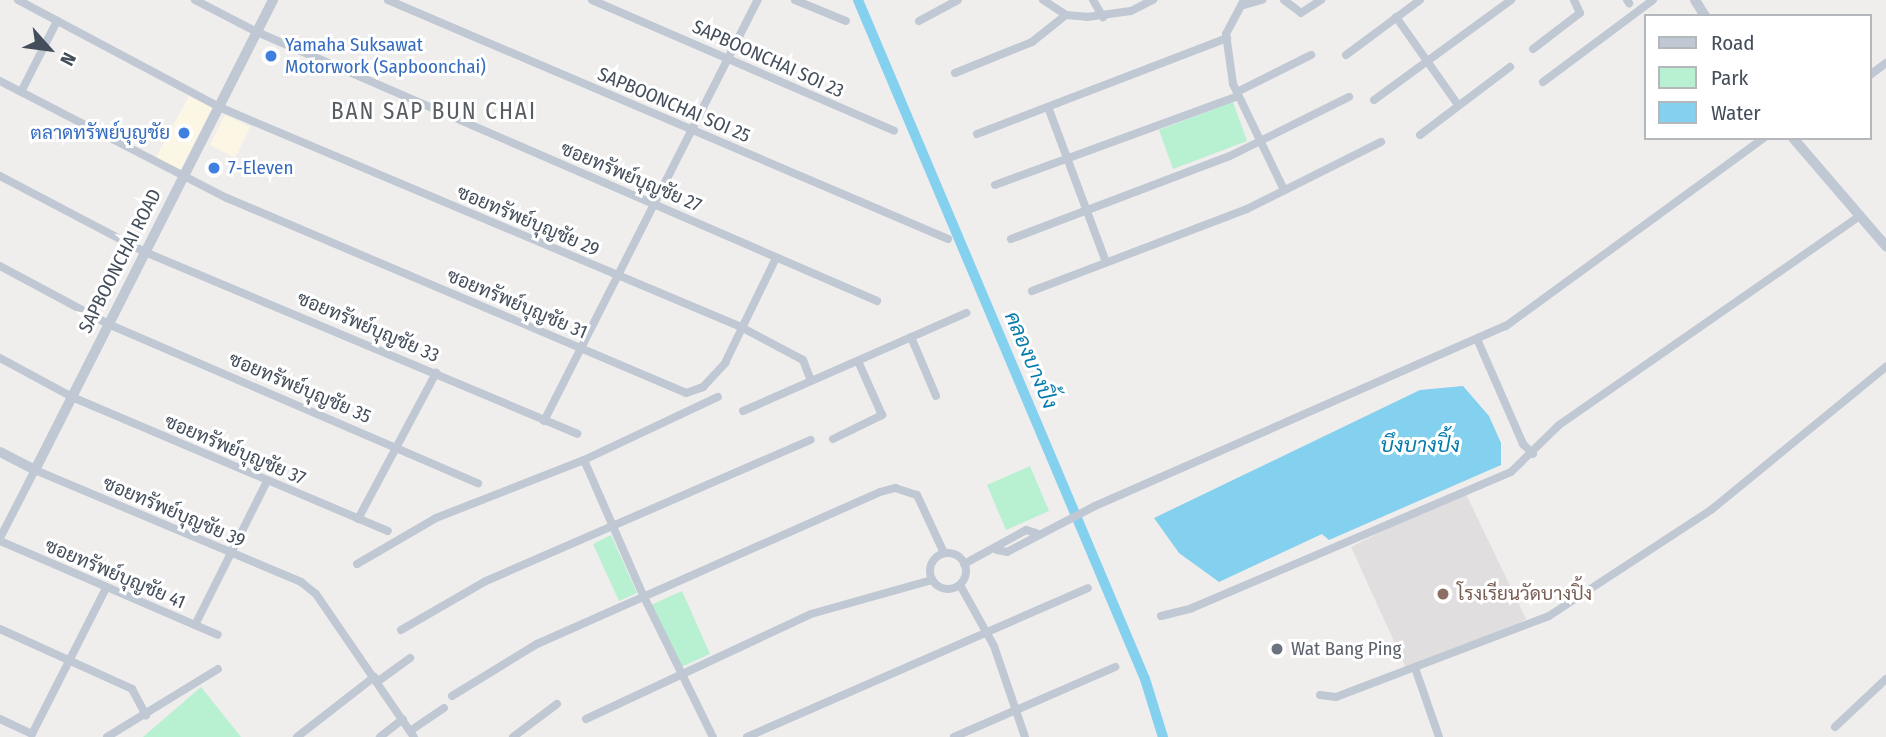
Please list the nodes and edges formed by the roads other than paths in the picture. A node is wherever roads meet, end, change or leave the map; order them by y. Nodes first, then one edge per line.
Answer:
1 (19, 0) edge
2 (195, 0) edge
3 (273, 0) edge
4 (387, 0) edge
5 (592, 0) edge
6 (758, 0) edge
7 (795, 0) edge
8 (958, 0) edge
9 (1043, 0) edge
10 (1093, 0) edge
11 (1153, 0) edge
12 (1262, 0) edge
13 (1284, 0) edge
14 (1321, 0) edge
15 (1420, 0) edge
16 (1511, 0) edge
17 (1574, 0) edge
18 (1653, 0) edge
19 (1244, 2) edge
20 (1066, 15) junction
21 (1103, 17) junction
22 (1396, 17) junction
23 (57, 21) junction
24 (846, 21) dead end
25 (919, 21) dead end
26 (257, 32) junction
27 (1227, 38) junction
28 (1533, 49) dead end
29 (1311, 55) dead end
30 (1346, 55) dead end
31 (730, 58) junction
32 (1427, 61) junction
33 (1510, 67) dead end
34 (955, 73) dead end
35 (0, 80) edge
36 (1543, 82) dead end
37 (21, 92) junction
38 (1237, 94) junction
39 (1349, 97) dead end
40 (1374, 100) dead end
41 (1458, 105) junction
42 (219, 107) junction
43 (1048, 107) junction
44 (694, 130) junction
45 (894, 131) dead end
46 (977, 134) dead end
47 (1420, 135) dead end
48 (1761, 140) edge
49 (1795, 140) edge
50 (1381, 142) dead end
51 (1259, 144) junction
52 (1065, 161) junction
53 (0, 176) edge
54 (182, 177) junction
55 (995, 185) dead end
56 (1284, 190) junction
57 (657, 203) junction
58 (1085, 211) junction
59 (1858, 217) junction
60 (948, 239) dead end
61 (1011, 239) dead end
62 (1886, 246) edge
63 (145, 252) junction
64 (776, 258) junction
65 (1106, 262) junction
66 (0, 266) edge
67 (619, 277) junction
68 (1032, 290) dead end
69 (877, 301) dead end
70 (966, 313) dead end
71 (108, 324) junction
72 (741, 327) junction
73 (911, 337) junction
74 (1477, 339) junction
75 (581, 348) junction
76 (0, 358) edge
77 (858, 361) junction
78 (1886, 368) edge
79 (436, 373) junction
80 (811, 381) junction
81 (936, 396) dead end
82 (72, 397) junction
83 (718, 397) dead end
84 (743, 411) dead end
85 (544, 421) junction
86 (577, 434) dead end
87 (833, 439) dead end
88 (811, 440) dead end
89 (397, 447) junction
90 (0, 452) edge
91 (1533, 454) junction
92 (584, 460) junction
93 (35, 470) junction
94 (267, 481) junction
95 (478, 483) dead end
96 (358, 519) junction
97 (615, 528) junction
98 (388, 531) dead end
99 (0, 540) edge
100 (231, 553) junction
101 (944, 553) junction
102 (357, 564) dead end
103 (964, 564) junction
104 (932, 580) junction
105 (960, 585) junction
106 (106, 588) junction
107 (1088, 589) dead end
108 (643, 595) junction
109 (1161, 616) dead end
110 (195, 625) junction
111 (0, 629) edge
112 (401, 630) dead end
113 (986, 630) junction
114 (218, 635) dead end
115 (410, 658) dead end
116 (69, 660) junction
117 (1115, 667) dead end
118 (1415, 668) junction
119 (218, 669) dead end
120 (679, 672) junction
121 (376, 679) junction
122 (1886, 679) edge
123 (1320, 695) dead end
124 (452, 696) dead end
125 (557, 704) dead end
126 (444, 708) dead end
127 (1017, 709) junction
128 (146, 715) junction
129 (0, 719) edge
130 (403, 719) junction
131 (586, 719) dead end
132 (1835, 727) dead end
133 (412, 734) edge
134 (107, 737) edge
135 (297, 737) edge
136 (380, 737) edge
137 (513, 737) edge
138 (713, 737) edge
139 (747, 737) edge
140 (954, 737) edge
141 (1025, 737) edge
142 (1438, 737) edge

1 - 23 street, ซอยทรัพย์บุญชัย 29
2 - 26 street, ซอยทรัพย์บุญชัย 27
3 - 26 street, SAPBOONCHAI ROAD
4 - 44 street, SAPBOONCHAI SOI 25
5 - 31 street, SAPBOONCHAI SOI 23
6 - 31 street
7 - 24 street
8 - 25 street
9 - 20 street
10 - 21 street
11 - 21 street
12 - 19 street
13 - 14 street
15 - 22 street
16 - 32 street
17 - 28 street
18 - 36 street
19 - 27 street
20 - 21 street
20 - 34 street
22 - 30 street
22 - 32 street
23 - 37 street
23 - 42 street, ซอยทรัพย์บุญชัย 29
26 - 42 street, SAPBOONCHAI ROAD
26 - 57 street, ซอยทรัพย์บุญชัย 27
27 - 38 street
27 - 43 street
29 - 38 street
31 - 44 street
31 - 45 street, SAPBOONCHAI SOI 23
32 - 40 street
32 - 41 street
33 - 41 street
35 - 37 street, ซอยทรัพย์บุญชัย 31
37 - 54 street, ซอยทรัพย์บุญชัย 31
38 - 51 street
38 - 52 street
39 - 51 street
41 - 47 street
42 - 54 street, SAPBOONCHAI ROAD
42 - 67 street, ซอยทรัพย์บุญชัย 29
43 - 46 street
43 - 52 street
44 - 57 street
44 - 60 street, SAPBOONCHAI SOI 25
48 - 74 street
49 - 59 street
50 - 56 street
51 - 56 street
51 - 58 street
52 - 55 street
52 - 58 street
53 - 63 street, ซอยทรัพย์บุญชัย 33
54 - 63 street, SAPBOONCHAI ROAD
54 - 75 street, ซอยทรัพย์บุญชัย 31
56 - 65 street
57 - 64 street, ซอยทรัพย์บุญชัย 27
57 - 67 street
58 - 61 street
58 - 65 street
59 - 62 street
59 - 91 street
63 - 71 street, SAPBOONCHAI ROAD
63 - 79 street, ซอยทรัพย์บุญชัย 33
64 - 69 street, ซอยทรัพย์บุญชัย 27
64 - 72 street, ซอยทรัพย์บุญชัย 31
65 - 68 street
66 - 71 street, ซอยทรัพย์บุญชัย 35
67 - 72 street, ซอยทรัพย์บุญชัย 29
67 - 75 street
70 - 73 street
71 - 82 street, SAPBOONCHAI ROAD
71 - 89 street, ซอยทรัพย์บุญชัย 35
72 - 75 street, ซอยทรัพย์บุญชัย 31
72 - 80 street, ซอยทรัพย์บุญชัย 29
73 - 77 street
73 - 81 street
74 - 91 street
74 - 103 street
75 - 85 street
76 - 82 street, ซอยทรัพย์บุญชัย 37
77 - 80 street
77 - 87 street
78 - 118 street
79 - 85 street, ซอยทรัพย์บุญชัย 33
79 - 89 street
80 - 84 street
82 - 93 street, SAPBOONCHAI ROAD
82 - 94 street, ซอยทรัพย์บุญชัย 37
83 - 92 street
85 - 86 street, ซอยทรัพย์บุญชัย 33
88 - 97 street
89 - 95 street, ซอยทรัพย์บุญชัย 35
89 - 96 street
90 - 93 street
91 - 109 street
92 - 97 street
92 - 102 street
93 - 99 street, SAPBOONCHAI ROAD
93 - 100 street, ซอยทรัพย์บุญชัย 39
94 - 96 street, ซอยทรัพย์บุญชัย 37
94 - 100 street
96 - 98 street, ซอยทรัพย์บุญชัย 37
97 - 108 street
97 - 112 street
99 - 106 street, ซอยทรัพย์บุญชัย 41
100 - 110 street
100 - 121 street, ซอยทรัพย์บุญชัย 39
101 - 103 street
101 - 104 street
101 - 108 street
103 - 105 street
104 - 105 street
104 - 120 street
105 - 113 street
106 - 110 street, ซอยทรัพย์บุญชัย 41
106 - 116 street
107 - 113 street
108 - 120 street
108 - 124 street
110 - 114 street, ซอยทรัพย์บุญชัย 41
111 - 116 street
113 - 127 street
113 - 139 street
115 - 121 street
116 - 128 street
116 - 129 street
117 - 127 street
118 - 123 street
118 - 142 street
119 - 128 street
120 - 131 street
120 - 138 street
121 - 130 street
121 - 135 street
122 - 132 street
125 - 137 street
126 - 133 street
127 - 140 street
127 - 141 street
128 - 134 street
130 - 133 street
130 - 136 street

